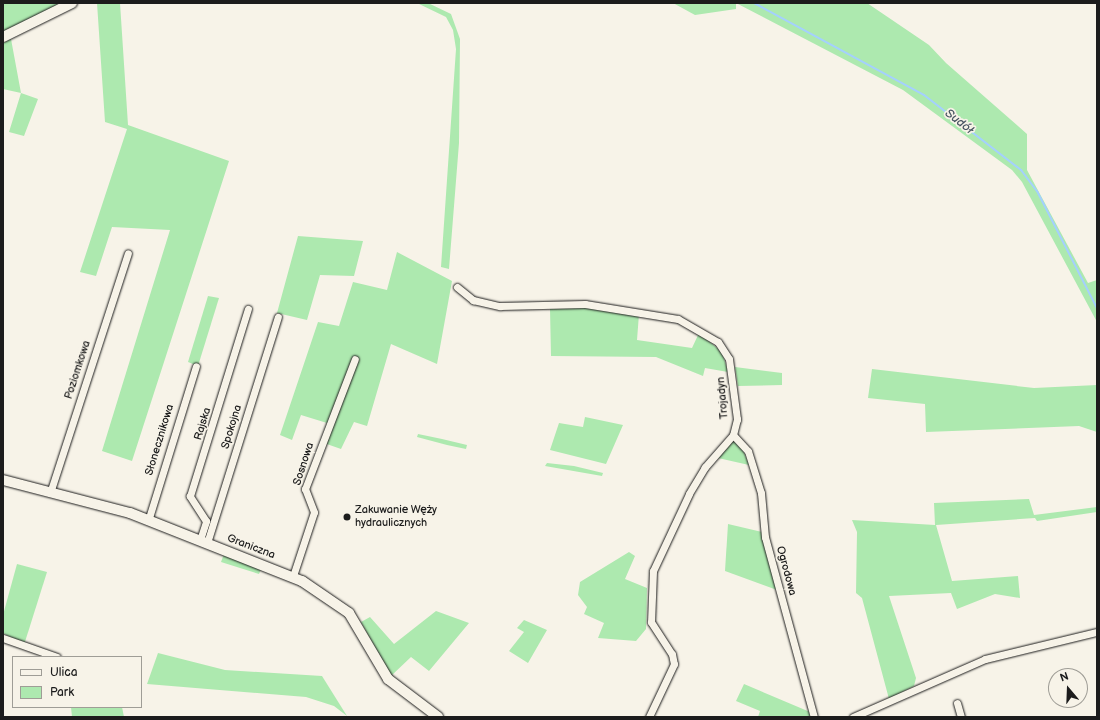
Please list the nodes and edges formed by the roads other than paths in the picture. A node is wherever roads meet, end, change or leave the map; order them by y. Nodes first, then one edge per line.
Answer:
1 (72, 3) edge
2 (3, 37) edge
3 (128, 253) dead end
4 (457, 287) dead end
5 (248, 309) dead end
6 (278, 317) dead end
7 (355, 358) dead end
8 (196, 366) dead end
9 (733, 435) junction
10 (3, 480) edge
11 (50, 493) junction
12 (148, 521) junction
13 (203, 542) junction
14 (293, 576) junction
15 (1097, 632) edge
16 (3, 638) edge
17 (54, 656) edge
18 (957, 703) dead end
19 (438, 717) edge
20 (649, 717) edge
21 (814, 717) edge
22 (853, 717) edge
23 (961, 717) edge

1 - 2 street
3 - 11 street, Poziomkowa
4 - 9 street, Trojadyn
5 - 13 street, Rajska
6 - 13 street, Spokojna
7 - 14 street, Sosnowa
8 - 12 street, Słonecznikowa
9 - 20 street, Trojadyn
9 - 21 street, Ogrodowa
10 - 11 street, Graniczna
11 - 12 street, Graniczna
12 - 13 street, Graniczna
13 - 14 street, Graniczna
14 - 19 street, Graniczna
15 - 22 street
16 - 17 street
18 - 23 street

